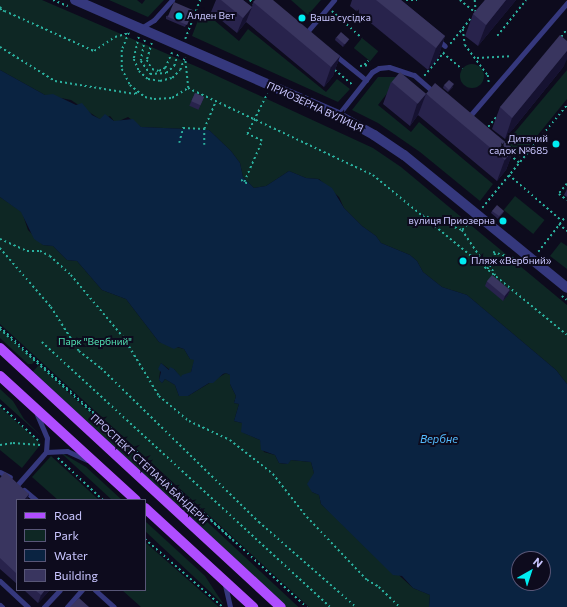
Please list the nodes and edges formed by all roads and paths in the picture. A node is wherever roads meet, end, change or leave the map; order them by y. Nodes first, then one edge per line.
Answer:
1 (53, 0) edge
2 (172, 0) edge
3 (200, 0) edge
4 (250, 0) edge
5 (334, 0) edge
6 (406, 0) edge
7 (417, 0) edge
8 (460, 0) edge
9 (475, 0) edge
10 (526, 0) edge
11 (567, 3) edge
12 (74, 4) edge
13 (256, 5) edge
14 (328, 7) junction
15 (0, 8) edge
16 (479, 9) edge
17 (476, 13) junction
18 (302, 28) edge
19 (463, 29) junction
20 (122, 30) dead end
21 (567, 30) edge
22 (307, 32) junction
23 (129, 33) junction
24 (140, 33) junction
25 (433, 36) edge
26 (497, 36) dead end
27 (313, 37) edge
28 (362, 38) dead end
29 (145, 40) junction
30 (185, 40) dead end
31 (564, 41) edge
32 (152, 43) junction
33 (159, 46) dead end
34 (445, 46) edge
35 (0, 47) edge
36 (166, 49) dead end
37 (172, 52) junction
38 (332, 52) edge
39 (443, 53) junction
40 (178, 54) junction
41 (522, 55) junction
42 (185, 57) junction
43 (477, 58) junction
44 (192, 60) dead end
45 (368, 61) dead end
46 (364, 66) dead end
47 (462, 69) dead end
48 (334, 70) edge
49 (423, 78) dead end
50 (366, 80) junction
51 (188, 88) junction
52 (358, 89) junction
53 (260, 90) dead end
54 (137, 92) junction
55 (490, 92) junction
56 (267, 94) junction
57 (274, 96) dead end
58 (443, 99) edge
59 (216, 101) junction
60 (567, 105) edge
61 (461, 114) edge
62 (338, 115) junction
63 (498, 115) dead end
64 (255, 118) junction
65 (467, 119) junction
66 (472, 123) edge
67 (204, 129) junction
68 (484, 132) edge
69 (179, 143) dead end
70 (204, 145) dead end
71 (509, 154) edge
72 (520, 162) junction
73 (509, 175) junction
74 (240, 180) dead end
75 (244, 182) junction
76 (248, 184) dead end
77 (567, 184) edge
78 (567, 200) edge
79 (481, 209) dead end
80 (420, 214) junction
81 (565, 217) dead end
82 (471, 220) dead end
83 (562, 221) junction
84 (559, 224) junction
85 (462, 230) junction
86 (567, 231) edge
87 (0, 239) edge
88 (0, 248) edge
89 (508, 251) dead end
90 (535, 254) dead end
91 (491, 273) junction
92 (496, 277) junction
93 (564, 291) edge
94 (567, 300) edge
95 (0, 328) edge
96 (567, 335) edge
97 (42, 342) dead end
98 (0, 348) edge
99 (0, 376) edge
100 (34, 407) junction
101 (0, 445) edge
102 (45, 446) dead end
103 (46, 452) junction
104 (95, 463) junction
105 (0, 472) edge
106 (18, 484) junction
107 (29, 497) edge
108 (135, 499) edge
109 (146, 509) edge
110 (146, 540) edge
111 (224, 580) junction
112 (0, 582) edge
113 (59, 591) edge
114 (81, 591) edge
115 (96, 591) edge
116 (28, 607) edge
117 (44, 607) edge
118 (67, 607) edge
119 (114, 607) edge
120 (223, 607) edge
121 (230, 607) edge
122 (253, 607) edge
123 (281, 607) edge
124 (307, 607) edge
125 (330, 607) edge
126 (356, 607) edge
127 (400, 607) edge

1 - 12 path
2 - 24 lane
3 - 30 path
4 - 13 path
5 - 14 lane
6 - 7 path
8 - 17 path
9 - 17 path
10 - 26 path
11 - 41 lane
12 - 24 street, ПРИОЗЕРНА ВУЛИЦЯ
14 - 22 lane
14 - 28 path
15 - 23 path
16 - 17 path
17 - 19 path
18 - 22 lane
19 - 39 path
19 - 43 path
20 - 23 path
21 - 31 path
22 - 27 lane
23 - 24 path
23 - 54 path
24 - 29 path
24 - 42 path
24 - 62 street, ПРИОЗЕРНА ВУЛИЦЯ
25 - 34 lane
29 - 32 path
29 - 40 path
32 - 33 path
32 - 37 path
35 - 54 path
36 - 37 path
37 - 40 path
38 - 50 lane
39 - 47 path
39 - 49 path
40 - 42 path
41 - 43 path
41 - 55 lane
42 - 44 path
42 - 51 path
43 - 55 path
45 - 46 path
48 - 52 path
50 - 52 lane
50 - 58 lane
51 - 54 path
51 - 59 path
52 - 62 lane
53 - 56 path
55 - 65 lane
56 - 57 path
56 - 64 path
59 - 64 path
59 - 67 path
60 - 72 path
61 - 65 lane
62 - 93 street, ПРИОЗЕРНА ВУЛИЦЯ
63 - 68 path
64 - 75 path
64 - 80 path
65 - 66 lane
67 - 69 path
67 - 70 path
71 - 72 path
72 - 73 path
73 - 79 path
73 - 83 path
74 - 75 path
75 - 76 path
77 - 78 path
80 - 85 path
80 - 91 path
81 - 83 path
82 - 85 path
83 - 84 path
84 - 86 path
84 - 90 path
85 - 91 path
87 - 127 path
88 - 126 path
89 - 92 path
91 - 92 path
92 - 96 path
93 - 94 path
95 - 124 path
97 - 125 path
98 - 123 main road, ПРОСПЕКТ СТЕПАНА БАНДЕРИ
99 - 100 main road
100 - 103 lane
100 - 104 main road
101 - 102 path
103 - 104 lane
103 - 106 lane
104 - 108 main road
105 - 106 lane
106 - 107 lane
109 - 111 main road
110 - 120 path
111 - 121 lane
111 - 122 main road
112 - 116 lane
113 - 117 lane
114 - 118 lane
115 - 119 lane

